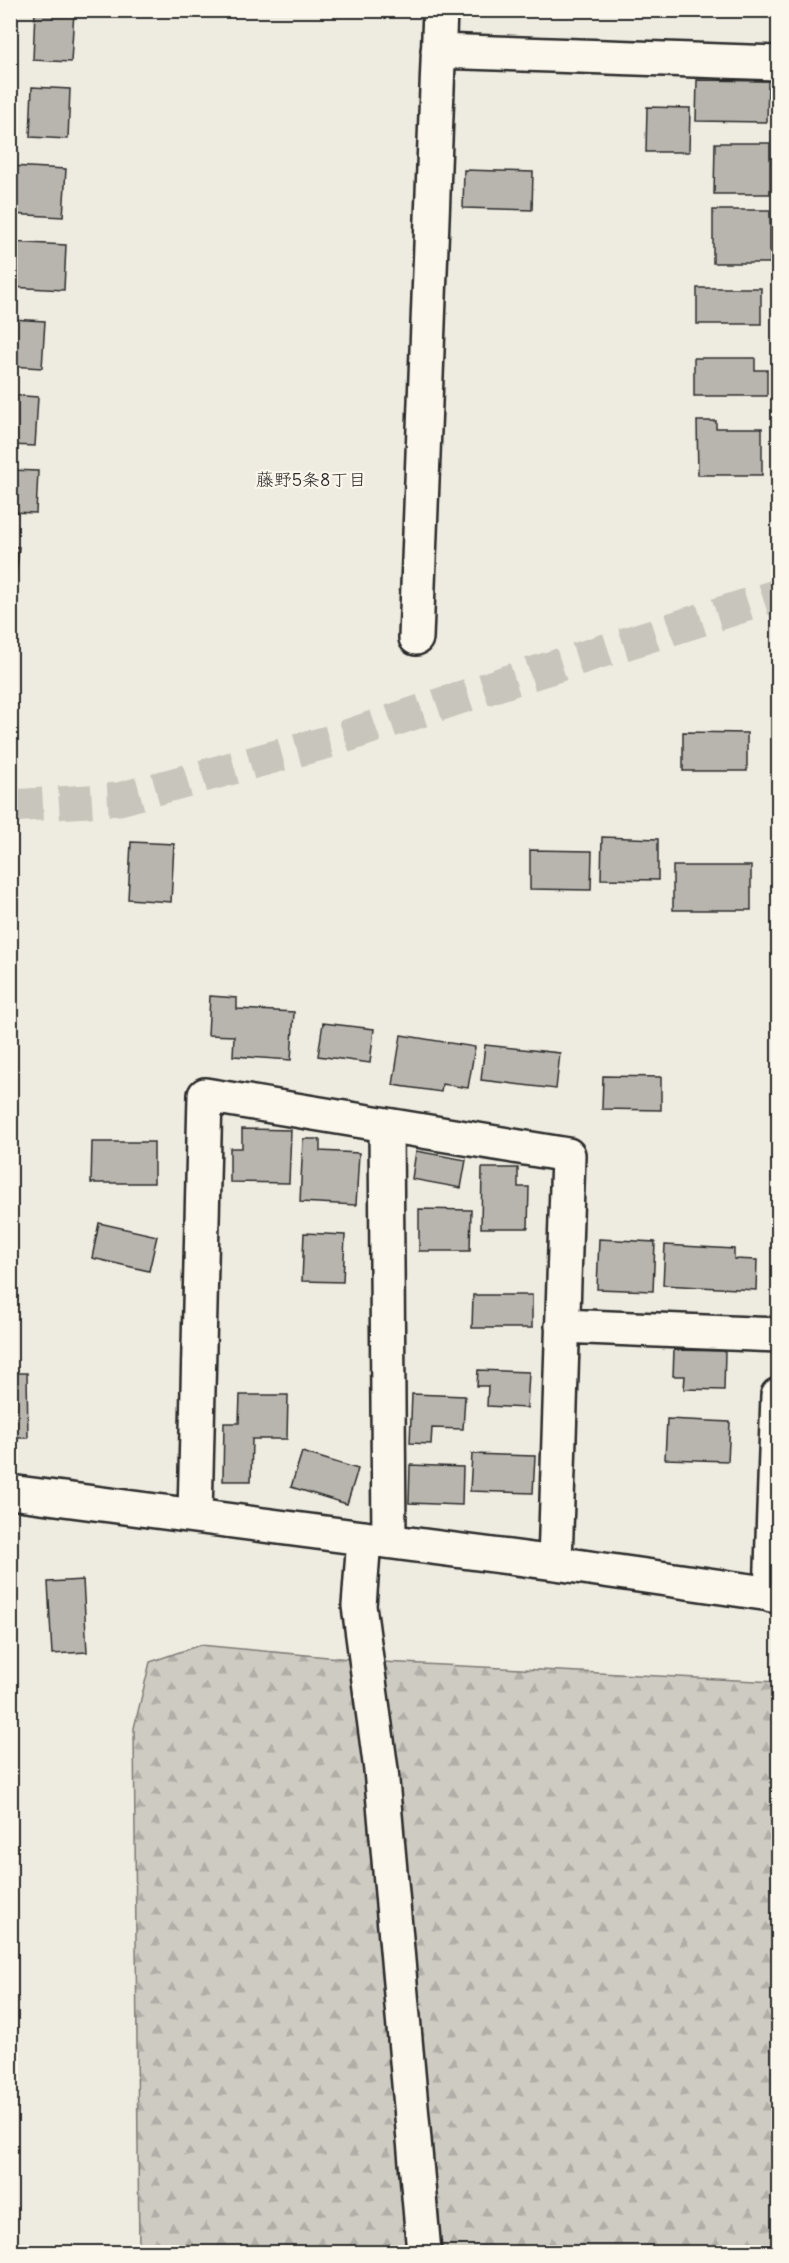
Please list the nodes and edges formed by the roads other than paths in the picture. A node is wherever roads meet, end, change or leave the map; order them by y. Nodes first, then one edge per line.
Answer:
1 (440, 10) edge
2 (438, 51) junction
3 (778, 63) edge
4 (416, 638) dead end
5 (386, 1125) junction
6 (562, 1326) junction
7 (778, 1335) edge
8 (778, 1395) edge
9 (10, 1491) edge
10 (195, 1515) junction
11 (376, 1539) junction
12 (555, 1563) junction
13 (775, 1595) edge
14 (424, 2253) edge

1 - 2 street
2 - 3 street
2 - 4 street
5 - 6 street
5 - 10 street
5 - 11 street
6 - 7 street
6 - 12 street
8 - 13 street
9 - 10 street
10 - 11 street
11 - 12 street
11 - 14 street
12 - 13 street

